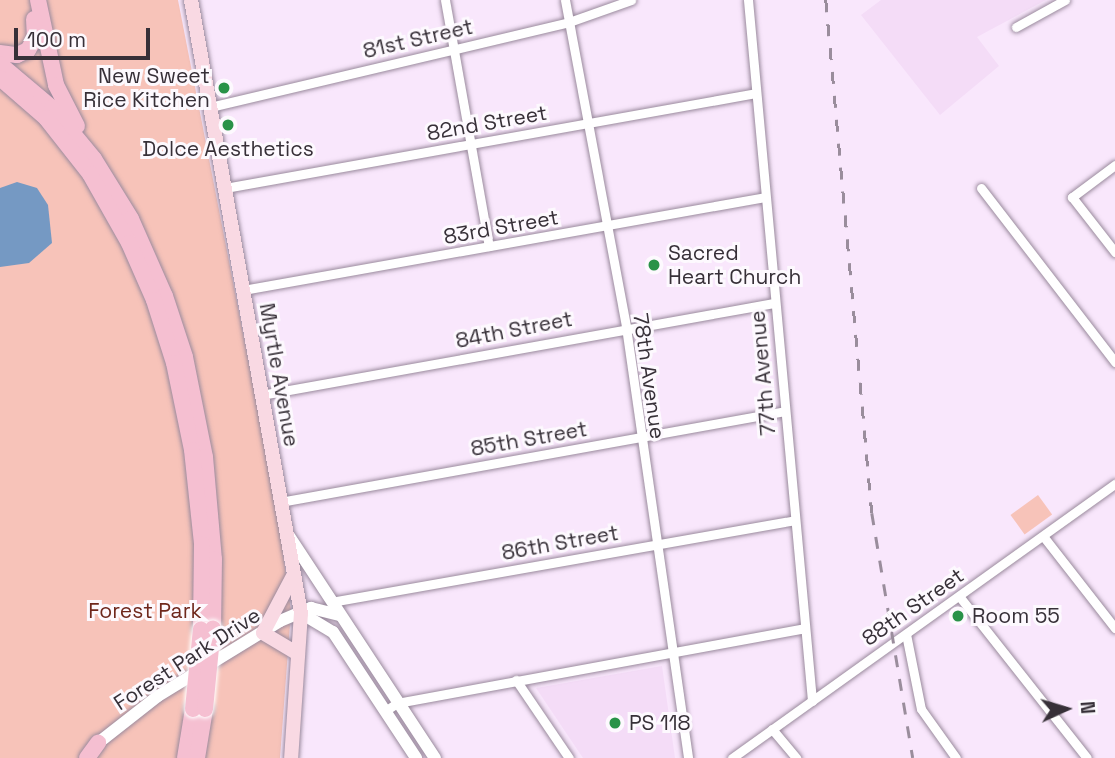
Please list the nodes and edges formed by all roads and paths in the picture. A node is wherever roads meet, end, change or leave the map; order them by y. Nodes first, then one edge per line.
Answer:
1 (29, 0) edge
2 (38, 0) edge
3 (191, 0) edge
4 (445, 0) edge
5 (565, 0) edge
6 (631, 0) edge
7 (748, 0) edge
8 (1065, 0) edge
9 (569, 22) junction
10 (1016, 27) dead end
11 (454, 48) junction
12 (0, 53) edge
13 (0, 64) edge
14 (0, 78) edge
15 (756, 93) junction
16 (210, 107) junction
17 (586, 124) junction
18 (471, 144) junction
19 (94, 159) junction
20 (1115, 165) edge
21 (225, 188) junction
22 (981, 188) dead end
23 (765, 197) junction
24 (606, 226) junction
25 (489, 246) junction
26 (1115, 252) edge
27 (243, 290) junction
28 (775, 303) junction
29 (626, 327) junction
30 (1115, 362) edge
31 (261, 395) junction
32 (785, 411) junction
33 (640, 437) junction
34 (1115, 485) edge
35 (280, 502) junction
36 (794, 520) junction
37 (285, 532) junction
38 (1043, 536) junction
39 (655, 543) junction
40 (293, 576) junction
41 (959, 596) junction
42 (331, 602) junction
43 (301, 613) junction
44 (340, 615) junction
45 (804, 628) junction
46 (1115, 628) edge
47 (207, 629) junction
48 (263, 633) junction
49 (906, 634) junction
50 (672, 650) junction
51 (298, 654) junction
52 (516, 680) junction
53 (811, 701) junction
54 (397, 703) junction
55 (199, 709) junction
56 (386, 711) junction
57 (191, 726) junction
58 (772, 729) junction
59 (97, 751) edge
60 (195, 756) edge
61 (87, 758) edge
62 (178, 758) edge
63 (291, 758) edge
64 (416, 758) edge
65 (435, 758) edge
66 (569, 758) edge
67 (688, 758) edge
68 (732, 758) edge
69 (796, 758) edge
70 (956, 758) edge
71 (1087, 758) edge

1 - 12 highway
2 - 19 highway
3 - 16 main road, Myrtle Avenue
4 - 11 street
5 - 9 street, 78th Avenue
6 - 9 street, 81st Street
7 - 15 street, 77th Avenue
8 - 10 street
9 - 11 street, 81st Street
9 - 17 street, 78th Avenue
11 - 16 street, 81st Street
11 - 18 street
13 - 19 highway
14 - 47 highway
15 - 17 street, 82nd Street
15 - 23 street, 77th Avenue
16 - 21 main road, Myrtle Avenue
17 - 18 street, 82nd Street
17 - 24 street, 78th Avenue
18 - 21 street, 82nd Street
18 - 25 street
19 - 47 highway
20 - 26 street
21 - 27 main road, Myrtle Avenue
22 - 30 street
23 - 24 street, 83rd Street
23 - 28 street, 77th Avenue
24 - 25 street, 83rd Street
24 - 29 street, 78th Avenue
25 - 27 street, 83rd Street
27 - 31 main road, Myrtle Avenue
28 - 29 street, 84th Street
28 - 32 street, 77th Avenue
29 - 31 street, 84th Street
29 - 33 street, 78th Avenue
31 - 35 main road, Myrtle Avenue
32 - 33 street, 85th Street
32 - 36 street, 77th Avenue
33 - 35 street, 85th Street
33 - 39 street, 78th Avenue
34 - 38 street, 88th Street
35 - 37 main road, Myrtle Avenue
36 - 39 street, 86th Street
36 - 45 street, 77th Avenue
37 - 40 main road, Myrtle Avenue
37 - 42 main road
38 - 41 street, 88th Street
38 - 46 street
39 - 42 street, 86th Street
39 - 50 street, 78th Avenue
40 - 43 main road, Myrtle Avenue
40 - 48 main road
41 - 49 street, 88th Street
41 - 71 street
42 - 44 main road
43 - 44 main road
43 - 48 main road, Forest Park Drive
43 - 51 main road, Myrtle Avenue
43 - 56 main road
44 - 54 main road
45 - 50 street
45 - 53 street, 77th Avenue
47 - 55 highway, bridge
48 - 51 main road
48 - 59 main road, Forest Park Drive
49 - 53 street, 88th Street
49 - 70 street
50 - 52 street
50 - 67 street, 78th Avenue
51 - 63 main road, Myrtle Avenue
52 - 54 street
52 - 66 street
53 - 58 street, 88th Street
54 - 56 street
54 - 65 main road
55 - 57 highway
55 - 60 highway
56 - 64 main road
57 - 60 highway
57 - 62 highway
58 - 68 street, 88th Street
58 - 69 street
59 - 61 highway

